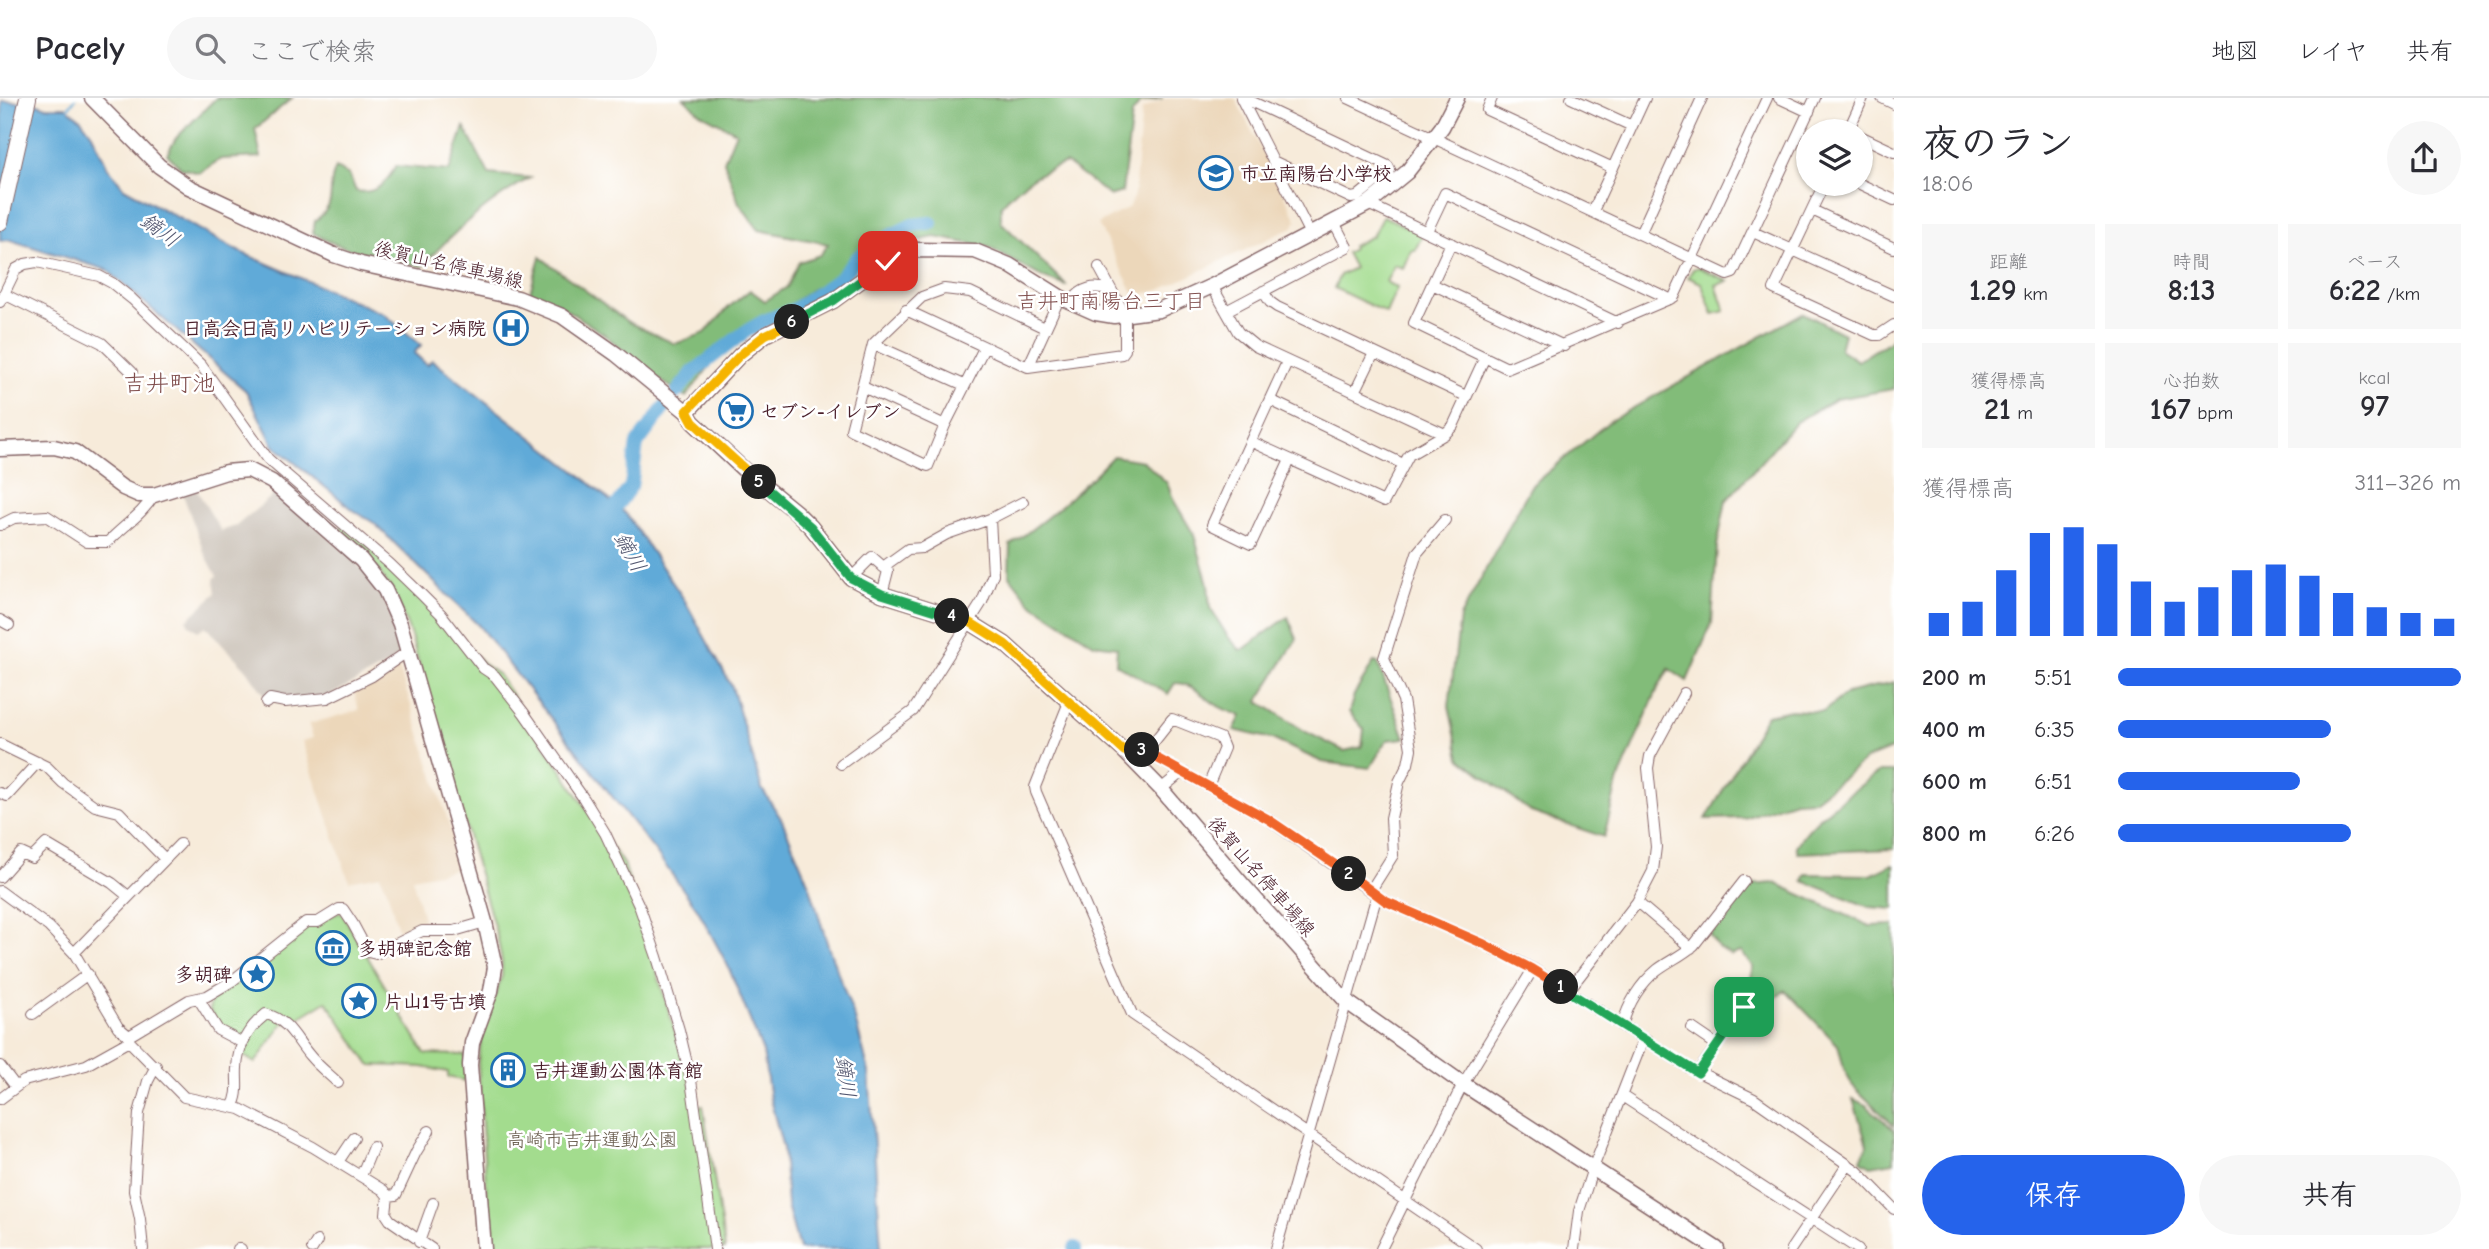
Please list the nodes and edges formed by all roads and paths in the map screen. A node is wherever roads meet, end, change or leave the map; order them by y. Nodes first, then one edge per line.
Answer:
1 (28, 98) edge
2 (92, 98) edge
3 (1242, 98) edge
4 (1348, 98) edge
5 (1457, 98) edge
6 (1492, 98) edge
7 (1571, 98) edge
8 (1645, 98) edge
9 (1702, 98) edge
10 (1767, 98) edge
11 (1779, 98) edge
12 (1815, 98) edge
13 (1863, 98) edge
14 (1882, 98) edge
15 (1894, 104) edge
16 (1808, 112) junction
17 (1853, 119) edge
18 (1632, 127) junction
19 (1434, 139) junction
20 (1873, 142) edge
21 (1894, 152) edge
22 (1273, 161) junction
23 (1613, 168) junction
24 (1873, 190) edge
25 (1818, 196) edge
26 (1894, 200) edge
27 (1368, 204) junction
28 (1812, 210) junction
29 (1593, 211) junction
30 (0, 222) edge
31 (1334, 222) junction
32 (1427, 231) junction
33 (1753, 232) junction
34 (1310, 234) junction
35 (1640, 234) junction
36 (1451, 243) junction
37 (1894, 248) edge
38 (1792, 249) junction
39 (1692, 259) junction
40 (1100, 267) dead end
41 (1432, 284) junction
42 (1212, 286) junction
43 (1111, 290) junction
44 (1263, 291) junction
45 (1894, 296) edge
46 (2, 298) edge
47 (1065, 299) junction
48 (1670, 299) junction
49 (906, 310) junction
50 (1226, 311) junction
51 (1125, 315) junction
52 (1618, 323) junction
53 (1894, 325) edge
54 (1045, 328) junction
55 (873, 344) junction
56 (1564, 346) junction
57 (984, 348) junction
58 (1374, 353) junction
59 (1485, 357) junction
60 (1287, 362) junction
61 (1028, 367) junction
62 (132, 372) dead end
63 (964, 385) junction
64 (863, 387) junction
65 (1355, 392) junction
66 (1466, 396) junction
67 (1270, 400) junction
68 (687, 411) junction
69 (945, 425) junction
70 (1444, 434) junction
71 (1252, 442) junction
72 (0, 449) edge
73 (1290, 460) junction
74 (1403, 464) junction
75 (154, 495) junction
76 (1023, 502) dead end
77 (990, 519) junction
78 (1445, 520) dead end
79 (0, 525) edge
80 (883, 567) junction
81 (851, 578) junction
82 (882, 594) junction
83 (968, 621) junction
84 (407, 652) junction
85 (1684, 693) dead end
86 (1069, 702) junction
87 (266, 703) dead end
88 (0, 744) edge
89 (1124, 751) junction
90 (1146, 752) junction
91 (38, 762) junction
92 (841, 764) dead end
93 (1185, 773) junction
94 (1208, 786) junction
95 (1161, 789) junction
96 (0, 793) edge
97 (180, 844) dead end
98 (164, 858) junction
99 (0, 877) edge
100 (1744, 881) dead end
101 (0, 891) edge
102 (1374, 893) junction
103 (128, 896) junction
104 (1637, 902) junction
105 (485, 922) junction
106 (1691, 948) junction
107 (74, 953) junction
108 (1532, 969) junction
109 (88, 974) junction
110 (1567, 991) junction
111 (198, 998) junction
112 (1347, 1002) junction
113 (1744, 1007) dead end
114 (33, 1014) dead end
115 (1622, 1026) junction
116 (1692, 1028) dead end
117 (129, 1039) junction
118 (1643, 1040) junction
119 (241, 1042) junction
120 (1717, 1045) junction
121 (0, 1066) edge
122 (156, 1066) junction
123 (1698, 1073) junction
124 (338, 1083) dead end
125 (1463, 1084) junction
126 (16, 1087) junction
127 (1622, 1096) junction
128 (0, 1099) edge
129 (232, 1107) junction
130 (429, 1131) dead end
131 (1308, 1135) junction
132 (354, 1138) dead end
133 (373, 1147) dead end
134 (338, 1162) junction
135 (1848, 1164) junction
136 (1593, 1168) junction
137 (361, 1176) junction
138 (388, 1196) junction
139 (1406, 1202) junction
140 (433, 1203) dead end
141 (1894, 1209) edge
142 (1811, 1218) junction
143 (419, 1242) junction
144 (143, 1249) edge
145 (432, 1249) edge
146 (484, 1249) edge
147 (715, 1249) edge
148 (1276, 1249) edge
149 (1381, 1249) edge
150 (1476, 1249) edge
151 (1574, 1249) edge
152 (1717, 1249) edge
153 (1791, 1249) edge
154 (1858, 1249) edge

1 - 30 main road
2 - 68 street, 後賀山名停車場線
3 - 22 street
3 - 22 street
4 - 19 street
5 - 19 street
6 - 23 street
7 - 18 street
8 - 18 street
9 - 35 street
10 - 39 street
11 - 16 street
12 - 16 street
13 - 17 street
14 - 15 street
16 - 33 street
18 - 23 street
19 - 27 street
19 - 29 street
20 - 21 street
22 - 34 street
23 - 29 street
24 - 26 street
25 - 28 street
27 - 31 street
27 - 32 street
28 - 37 street
28 - 38 street
29 - 35 street
31 - 34 street
31 - 44 street
32 - 36 street
32 - 48 street
33 - 38 street
33 - 39 street
34 - 42 street
35 - 39 street
36 - 41 street
36 - 52 street
38 - 45 street
38 - 53 street
39 - 48 street
40 - 43 street
41 - 56 street
41 - 59 street
42 - 50 street
42 - 51 street
43 - 47 street
43 - 51 street
44 - 50 street
44 - 58 street
46 - 62 street
46 - 147 street
47 - 51 street
47 - 54 street
47 - 68 street
48 - 52 street
49 - 54 street
49 - 55 street
49 - 57 street
50 - 60 street
51 - 61 street
52 - 56 street
54 - 61 street
55 - 63 street
55 - 64 street
56 - 59 street
57 - 61 street
57 - 63 street
58 - 65 street
58 - 66 street
59 - 66 street
60 - 65 street
60 - 67 street
63 - 69 street
64 - 69 street
64 - 69 street
65 - 70 street
66 - 70 street
67 - 71 street
67 - 74 street
68 - 81 street, 後賀山名停車場線
70 - 74 street
71 - 73 street
71 - 73 street
72 - 75 street
73 - 74 street
75 - 79 street
75 - 84 street
76 - 77 street
77 - 80 street
77 - 83 street
78 - 102 street
80 - 81 street
80 - 82 street
81 - 82 street, 後賀山名停車場線
82 - 83 street, 後賀山名停車場線
83 - 86 street, 後賀山名停車場線
83 - 92 street
84 - 87 street
84 - 105 street
85 - 104 street
86 - 89 street, 後賀山名停車場線
86 - 131 street
88 - 91 street
89 - 90 street
89 - 95 street, 後賀山名停車場線
90 - 93 street
90 - 94 street
91 - 96 street
91 - 98 street
93 - 94 street
93 - 95 street
94 - 102 street
95 - 112 street, 後賀山名停車場線
97 - 98 street
98 - 103 street
99 - 103 street
100 - 106 street
101 - 107 street
102 - 108 street
102 - 112 street
103 - 107 street
104 - 106 street
104 - 110 street
105 - 111 street
105 - 146 street
106 - 115 street
107 - 109 street
108 - 110 street
108 - 125 street
109 - 114 street
109 - 117 street
110 - 115 street
111 - 117 street
111 - 119 street
112 - 125 street, 後賀山名停車場線
112 - 131 street
113 - 120 street
115 - 118 street
116 - 120 street
117 - 122 street
117 - 126 street
118 - 123 street
118 - 127 street
119 - 124 street
119 - 129 street
120 - 123 street
121 - 126 street
122 - 129 street
122 - 144 street
123 - 135 street
125 - 136 street, 後賀山名停車場線
125 - 139 street
126 - 128 street
127 - 136 street
127 - 142 street
129 - 134 street
130 - 138 street
131 - 139 street
131 - 148 street
132 - 134 street
133 - 137 street
134 - 137 street
135 - 141 street
135 - 142 street
136 - 151 street
136 - 152 street, 後賀山名停車場線
137 - 138 street
138 - 143 street
139 - 149 street
139 - 150 street
140 - 143 street
142 - 153 street
142 - 154 street
143 - 145 street

